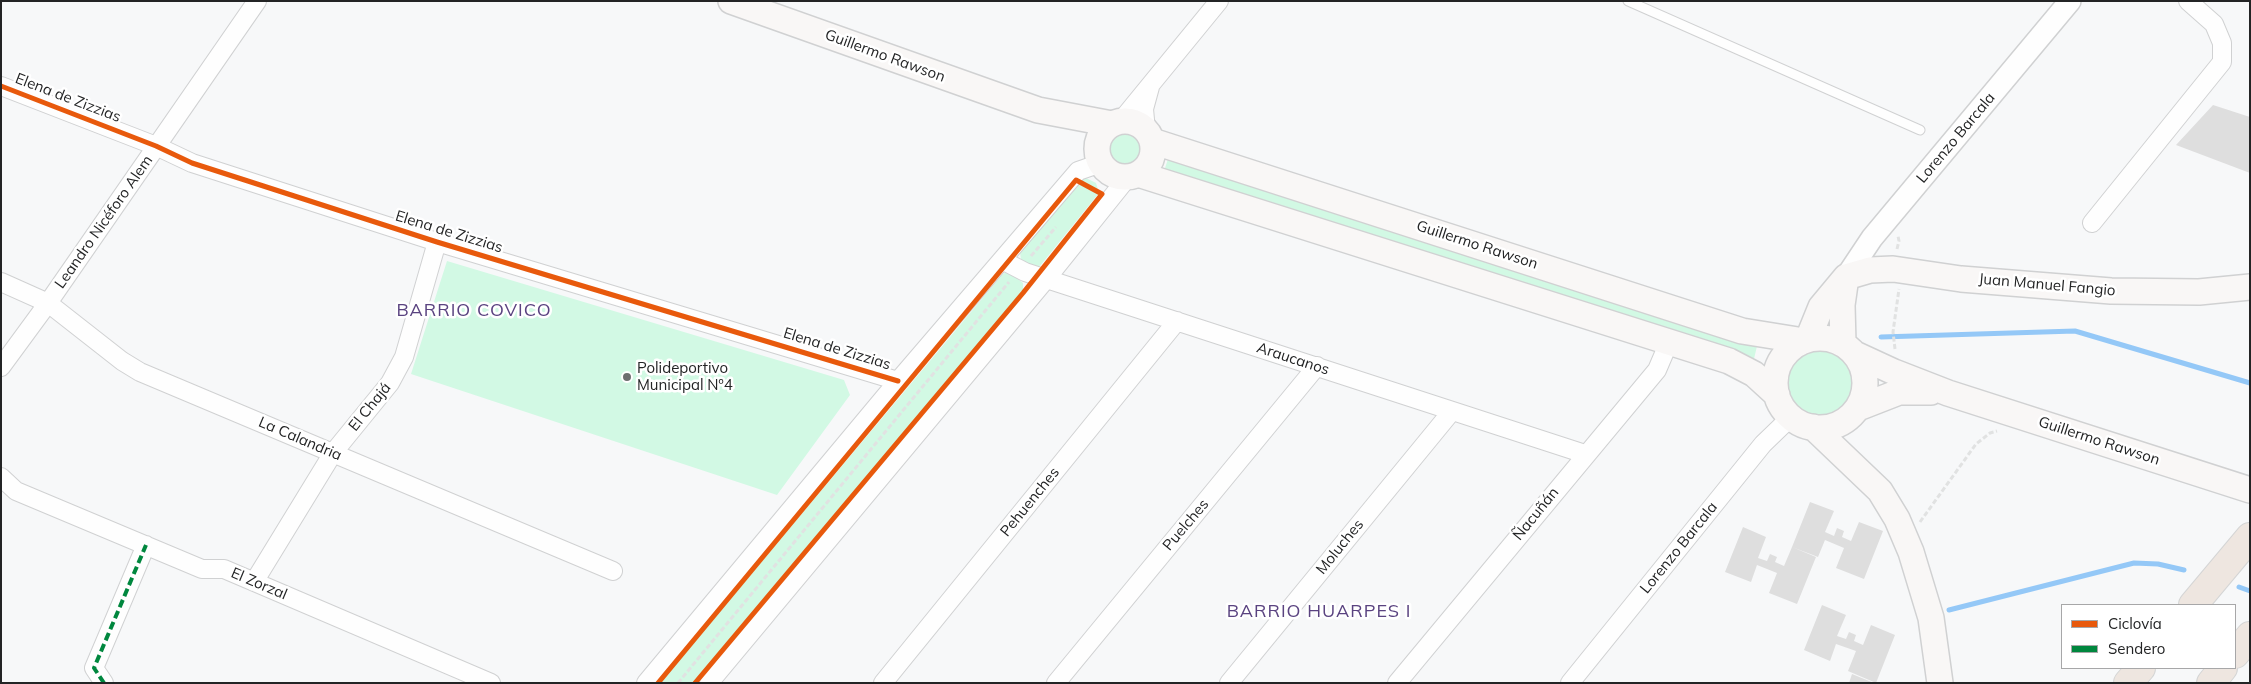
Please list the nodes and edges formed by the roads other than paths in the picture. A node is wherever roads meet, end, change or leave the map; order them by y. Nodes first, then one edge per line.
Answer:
1 (257, 1) edge
2 (731, 1) edge
3 (1219, 1) edge
4 (1628, 1) edge
5 (2070, 1) edge
6 (2188, 1) edge
7 (1152, 80) junction
8 (1, 86) edge
9 (1920, 130) dead end
10 (1149, 136) junction
11 (1108, 138) junction
12 (156, 146) junction
13 (1133, 175) junction
14 (2092, 223) dead end
15 (437, 242) junction
16 (1002, 260) junction
17 (1846, 277) junction
18 (1047, 278) junction
19 (1, 282) edge
20 (2250, 287) edge
21 (48, 303) junction
22 (1178, 321) junction
23 (1806, 340) junction
24 (1669, 342) junction
25 (1849, 349) junction
26 (1317, 366) junction
27 (1, 367) edge
28 (898, 381) junction
29 (1948, 393) junction
30 (1776, 395) junction
31 (1858, 408) junction
32 (1452, 411) junction
33 (1791, 417) junction
34 (1813, 427) junction
35 (333, 453) junction
36 (1585, 454) junction
37 (1, 476) edge
38 (2250, 490) edge
39 (2250, 537) edge
40 (146, 545) junction
41 (613, 571) dead end
42 (254, 582) junction
43 (2194, 604) edge
44 (2250, 636) edge
45 (2236, 653) edge
46 (2140, 669) edge
47 (2222, 669) edge
48 (104, 683) edge
49 (491, 683) edge
50 (646, 683) edge
51 (709, 683) edge
52 (883, 683) edge
53 (1056, 683) edge
54 (1229, 683) edge
55 (1397, 683) edge
56 (1570, 683) edge
57 (1940, 683) edge
58 (2128, 683) edge
59 (2211, 683) edge

1 - 12 street, Leandro Nicéforo Alem
2 - 11 main road, Guillermo Rawson
3 - 7 street
4 - 9 lane
5 - 17 street, Lorenzo Barcala
6 - 14 street
7 - 10 street
7 - 11 street
8 - 12 street, Elena de Zizzias
10 - 11 main road
10 - 13 main road
10 - 23 main road, Guillermo Rawson
11 - 13 main road
11 - 16 street
12 - 15 street, Elena de Zizzias
12 - 21 street, Leandro Nicéforo Alem
13 - 18 street
13 - 24 main road
15 - 28 street, Elena de Zizzias
15 - 35 street, El Chajá
16 - 18 street, Araucanos
16 - 28 street
17 - 20 main road, Juan Manuel Fangio
17 - 23 main road, Lorenzo Barcala
17 - 25 main road, Lorenzo Barcala
18 - 22 street, Araucanos
18 - 51 street
19 - 21 street, La Calandria
21 - 27 street, Leandro Nicéforo Alem
21 - 35 street, La Calandria
22 - 26 street, Araucanos
22 - 52 street, Pehuenches
23 - 25 main road
23 - 30 main road
24 - 30 main road
24 - 36 street, Ñacuñán
25 - 29 main road, Guillermo Rawson
25 - 31 main road
26 - 32 street, Araucanos
26 - 53 street, Puelches
28 - 50 street
29 - 31 main road, Guillermo Rawson
29 - 38 main road, Guillermo Rawson
30 - 33 main road
31 - 34 main road
32 - 36 street, Araucanos
32 - 54 street, Moluches
33 - 34 main road
33 - 56 street, Lorenzo Barcala
34 - 57 main road
35 - 41 street, La Calandria
35 - 42 street, El Chajá
36 - 55 street, Ñacuñán
37 - 40 street, El Zorzal
39 - 43 highway
40 - 42 street, El Zorzal
40 - 48 street
42 - 49 street, El Zorzal
44 - 45 highway
46 - 58 highway
47 - 59 highway

